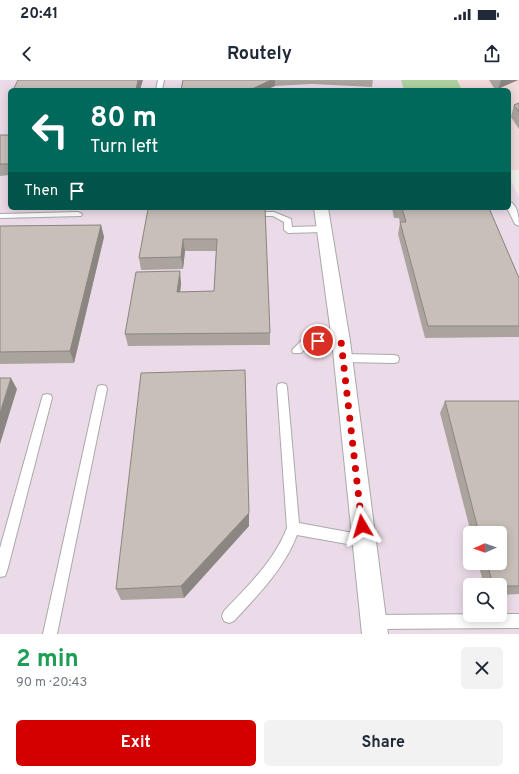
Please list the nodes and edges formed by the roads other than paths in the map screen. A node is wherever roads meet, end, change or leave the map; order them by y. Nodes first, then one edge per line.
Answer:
1 (511, 207) edge
2 (322, 210) edge
3 (78, 214) dead end
4 (250, 214) edge
5 (2, 216) dead end
6 (519, 224) edge
7 (324, 229) junction
8 (342, 349) junction
9 (297, 350) dead end
10 (394, 358) dead end
11 (282, 387) dead end
12 (102, 389) dead end
13 (47, 398) dead end
14 (293, 528) junction
15 (364, 541) junction
16 (0, 571) edge
17 (229, 616) dead end
18 (519, 621) edge
19 (374, 628) edge
20 (50, 634) edge

1 - 6 lane
2 - 7 street
3 - 5 lane
4 - 7 lane
7 - 8 street
8 - 9 lane
8 - 10 lane
8 - 15 street
11 - 14 lane
12 - 20 lane
13 - 16 lane
14 - 15 lane
14 - 17 lane
15 - 19 street
18 - 19 lane

